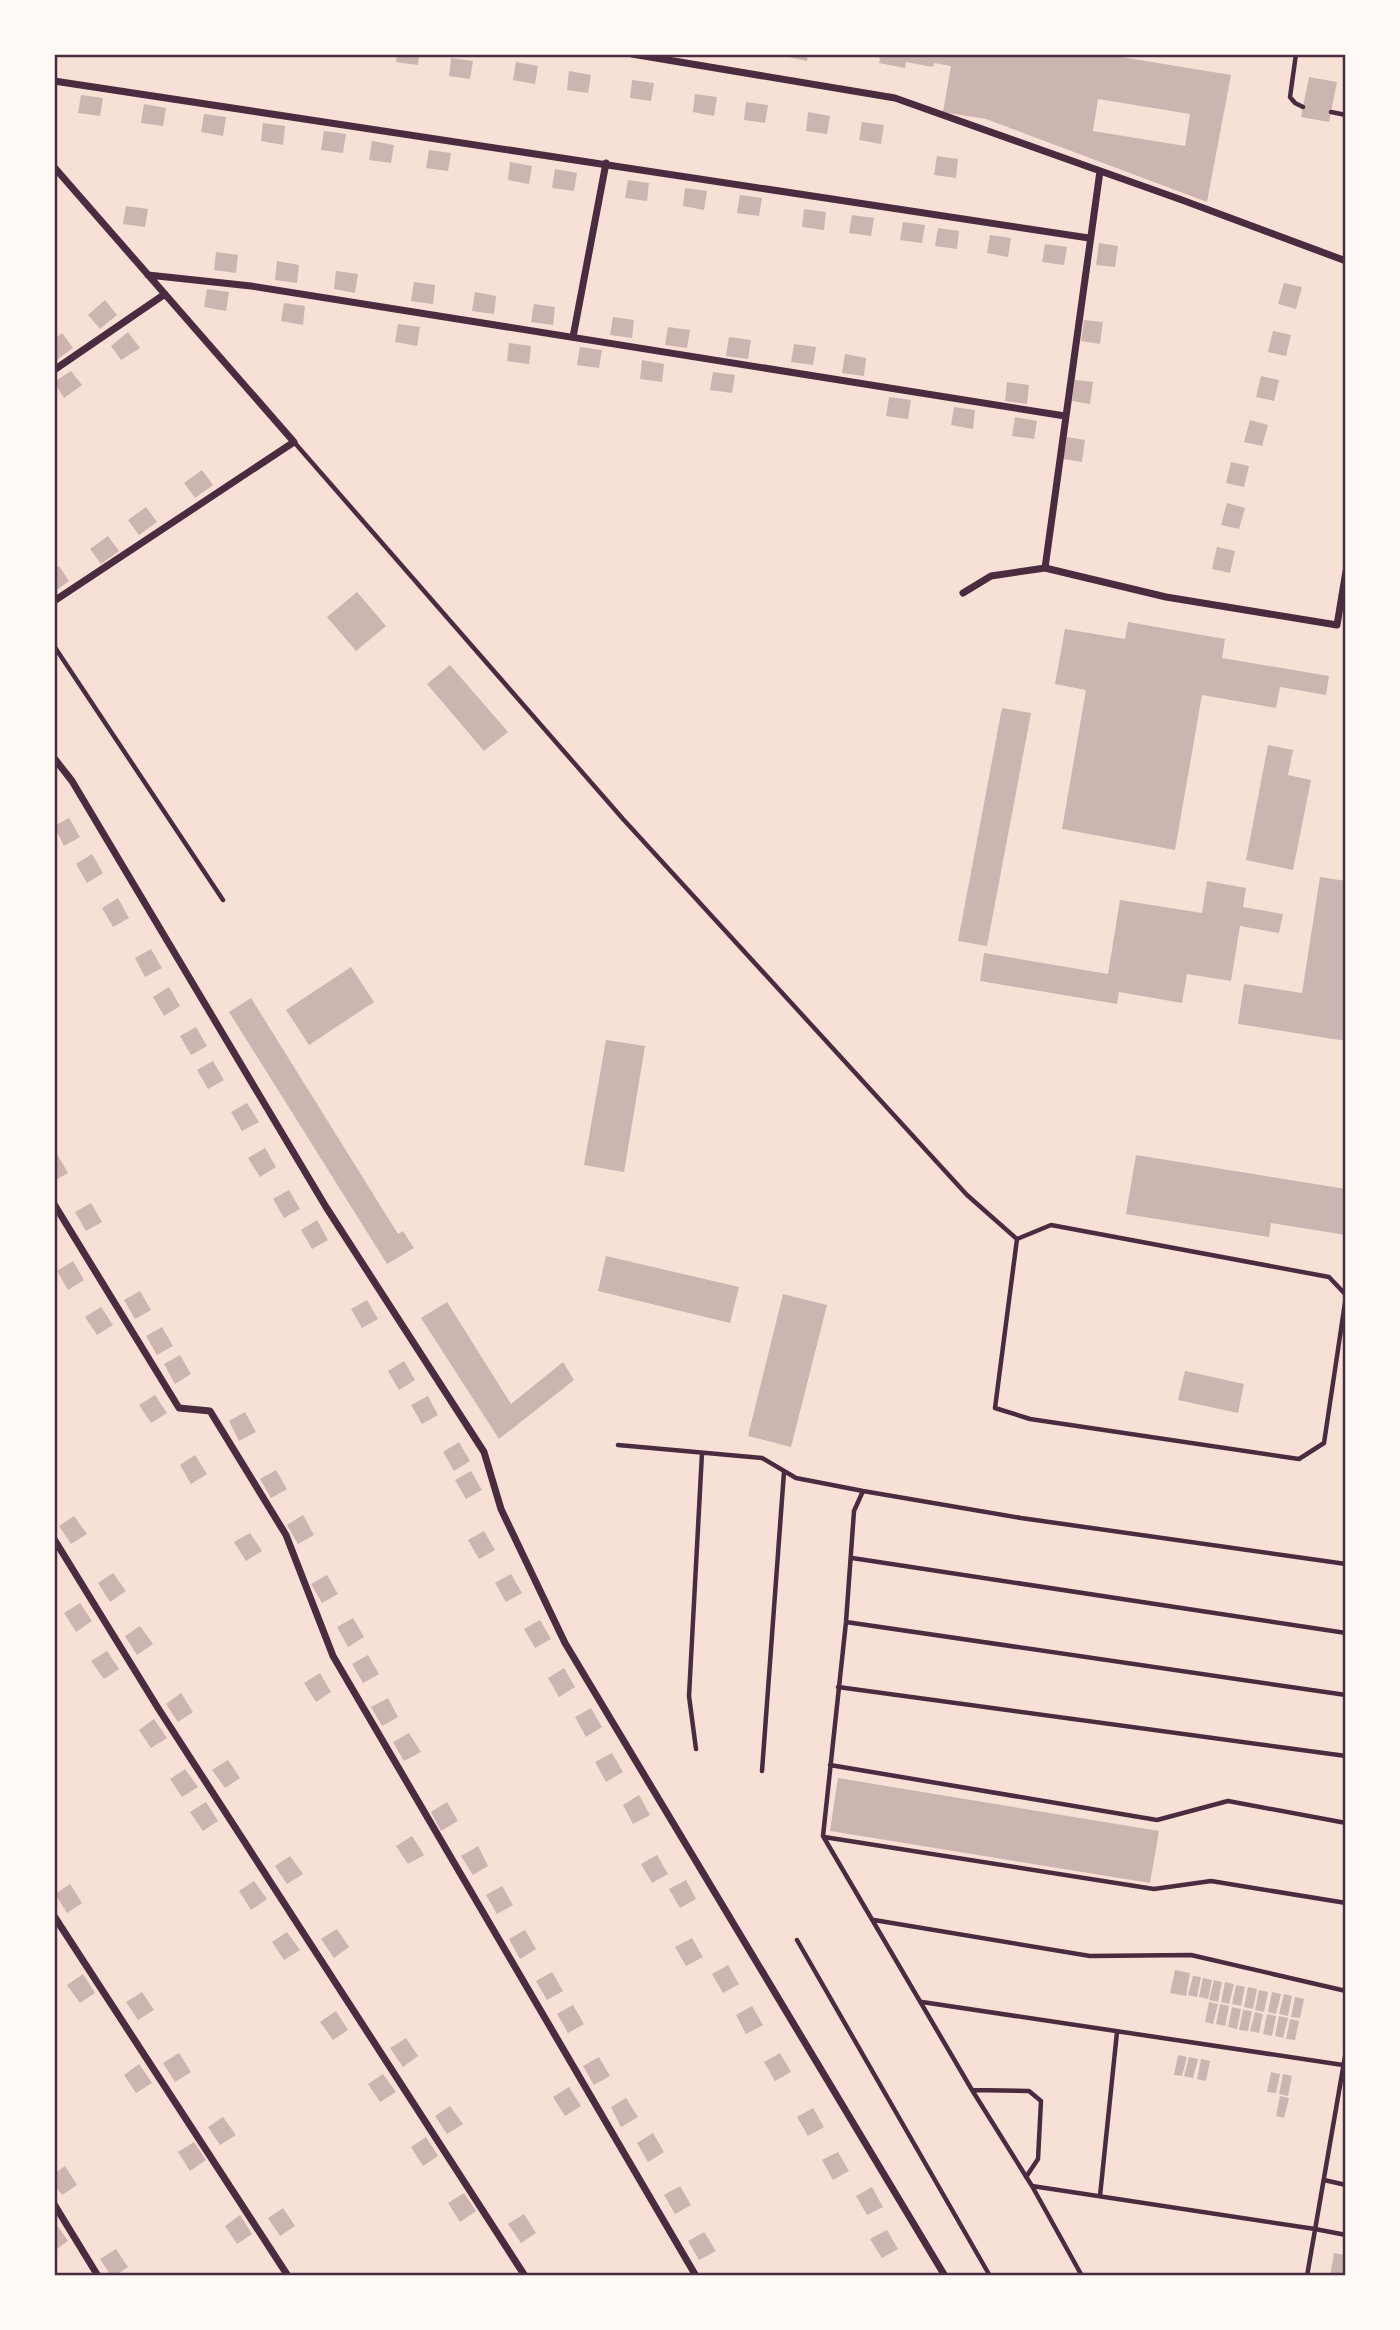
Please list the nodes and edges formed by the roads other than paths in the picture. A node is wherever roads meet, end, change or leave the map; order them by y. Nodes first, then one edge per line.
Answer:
1 (632, 54) edge
2 (1296, 54) edge
3 (54, 81) edge
4 (1303, 107) dead end
5 (1331, 112) dead end
6 (1346, 115) edge
7 (606, 163) junction
8 (54, 167) edge
9 (1100, 171) junction
10 (1089, 238) junction
11 (1346, 261) edge
12 (148, 275) junction
13 (165, 294) junction
14 (573, 337) junction
15 (54, 370) edge
16 (1065, 416) junction
17 (294, 442) junction
18 (1045, 568) junction
19 (1346, 571) edge
20 (963, 593) dead end
21 (54, 601) edge
22 (54, 646) edge
23 (54, 758) edge
24 (223, 900) dead end
25 (54, 1204) edge
26 (1017, 1239) junction
27 (1346, 1296) edge
28 (618, 1445) dead end
29 (702, 1453) junction
30 (784, 1472) junction
31 (863, 1491) junction
32 (54, 1539) edge
33 (852, 1558) junction
34 (1346, 1564) edge
35 (846, 1622) junction
36 (1346, 1633) edge
37 (838, 1687) junction
38 (1346, 1695) edge
39 (696, 1749) dead end
40 (1346, 1756) edge
41 (831, 1765) junction
42 (762, 1771) dead end
43 (1346, 1824) edge
44 (823, 1836) junction
45 (1346, 1903) edge
46 (54, 1916) edge
47 (873, 1920) junction
48 (797, 1940) dead end
49 (1346, 1991) edge
50 (921, 2001) junction
51 (1117, 2032) junction
52 (1346, 2051) edge
53 (1343, 2066) junction
54 (972, 2090) junction
55 (1343, 2091) edge
56 (1026, 2177) junction
57 (1324, 2180) junction
58 (1346, 2185) edge
59 (1032, 2186) junction
60 (1100, 2196) junction
61 (54, 2204) edge
62 (1315, 2228) junction
63 (1346, 2235) edge
64 (99, 2276) edge
65 (288, 2276) edge
66 (525, 2276) edge
67 (696, 2276) edge
68 (945, 2276) edge
69 (990, 2276) edge
70 (1082, 2276) edge
71 (1307, 2276) edge

1 - 9 street
2 - 4 lane
3 - 7 street
5 - 6 lane
7 - 10 street
7 - 14 street
8 - 12 street
9 - 10 street
9 - 11 street
10 - 16 street
12 - 13 street
12 - 14 street
13 - 15 street
13 - 17 street
14 - 16 street
16 - 18 street
17 - 21 street
17 - 26 lane
18 - 19 street
18 - 20 street
22 - 24 lane
23 - 68 street
25 - 67 street
26 - 27 lane
26 - 27 lane
28 - 29 lane
29 - 30 lane
29 - 39 lane
30 - 31 lane
30 - 42 lane
31 - 33 lane
31 - 34 lane
32 - 66 street
33 - 35 lane
33 - 36 lane
35 - 37 lane
35 - 38 lane
37 - 40 lane
37 - 41 lane
41 - 43 lane
41 - 44 lane
44 - 45 lane
44 - 47 lane
46 - 65 street
47 - 49 lane
47 - 50 lane
48 - 69 lane
50 - 51 lane
50 - 54 lane
51 - 53 lane
51 - 60 lane
52 - 53 lane
53 - 55 lane
54 - 56 lane
54 - 56 lane
55 - 57 lane
56 - 59 lane
57 - 58 lane
57 - 62 lane
59 - 60 lane
59 - 70 lane
60 - 62 lane
61 - 64 street
62 - 63 lane
62 - 71 lane

